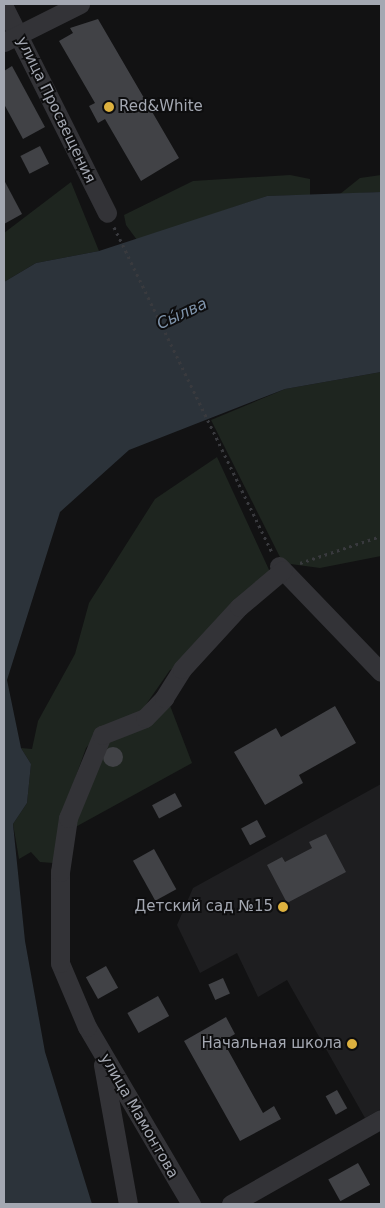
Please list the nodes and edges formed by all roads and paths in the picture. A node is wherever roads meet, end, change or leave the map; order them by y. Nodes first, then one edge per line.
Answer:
1 (80, 4) edge
2 (4, 7) edge
3 (11, 38) edge
4 (109, 216) joint
5 (381, 536) edge
6 (281, 568) junction
7 (381, 672) edge
8 (100, 1050) junction
9 (381, 1119) edge
10 (151, 1135) junction
11 (121, 1152) junction
12 (128, 1204) edge
13 (191, 1204) edge
14 (231, 1204) edge

1 - 3 street
2 - 3 street, улица Просвещения
3 - 4 street, улица Просвещения
4 - 6 path
5 - 6 path
6 - 7 street
6 - 8 street, улица Мамонтова
8 - 10 street, улица Мамонтова
8 - 11 street
9 - 14 street
10 - 11 street
10 - 13 street, улица Мамонтова
11 - 12 street

